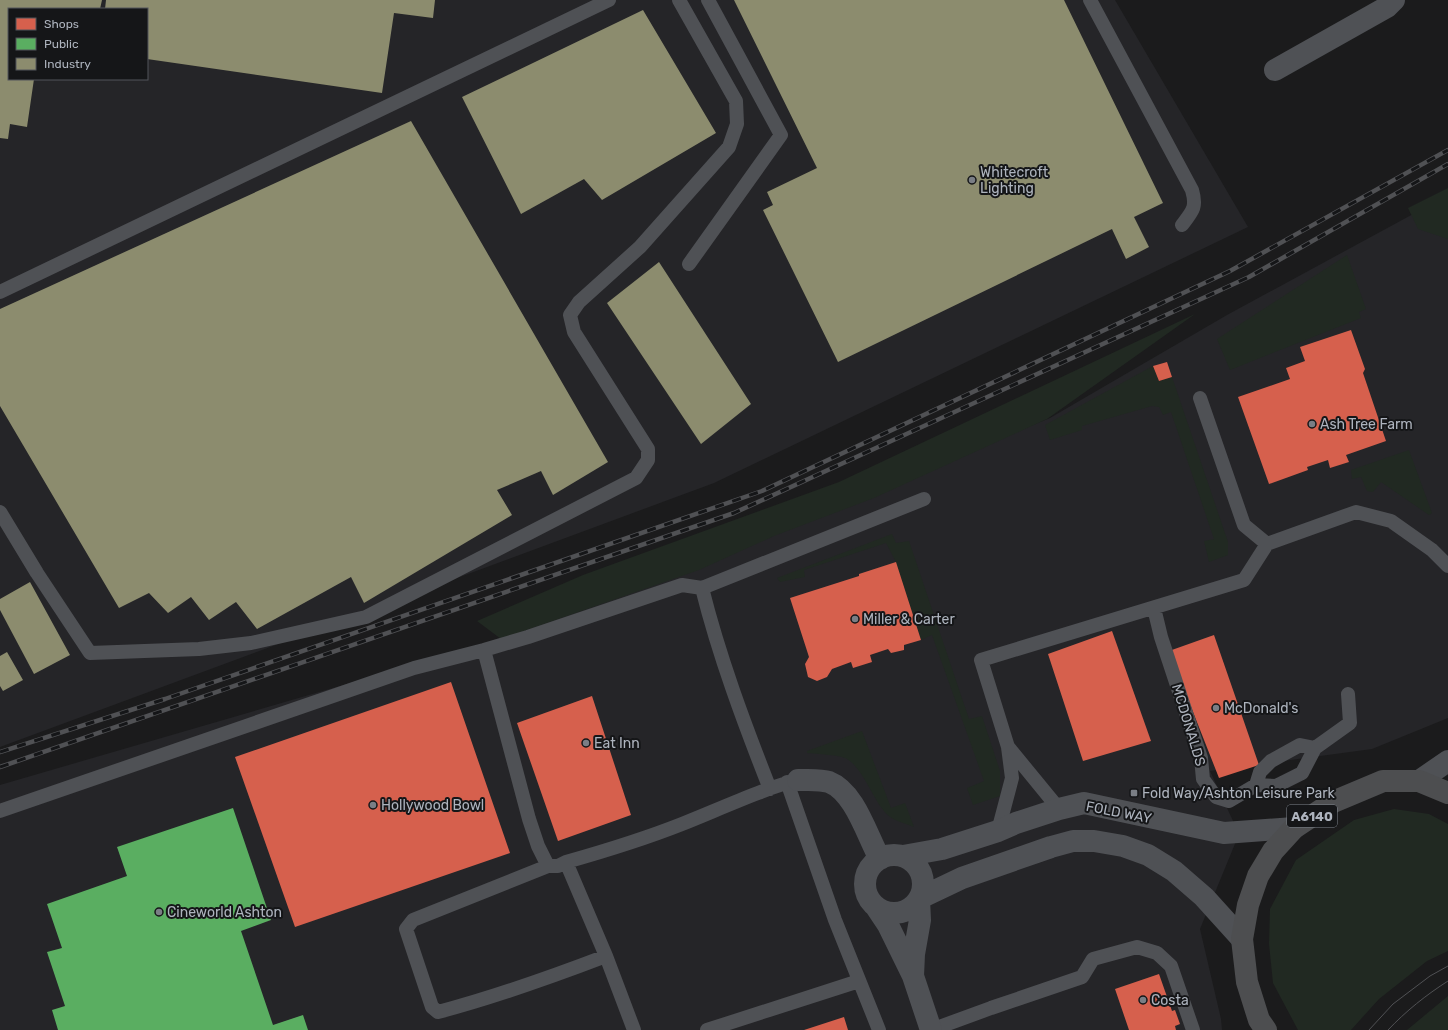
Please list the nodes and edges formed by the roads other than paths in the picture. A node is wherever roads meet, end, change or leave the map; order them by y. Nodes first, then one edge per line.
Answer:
1 (609, 0) edge
2 (679, 0) edge
3 (708, 0) edge
4 (1090, 0) edge
5 (1394, 0) edge
6 (1275, 70) dead end
7 (1182, 225) dead end
8 (689, 264) dead end
9 (0, 292) edge
10 (1200, 398) dead end
11 (924, 499) dead end
12 (0, 512) edge
13 (1267, 544) junction
14 (1448, 566) edge
15 (702, 588) junction
16 (1154, 608) junction
17 (484, 650) junction
18 (1348, 694) dead end
19 (1008, 747) junction
20 (1315, 748) junction
21 (1448, 761) edge
22 (792, 781) junction
23 (1419, 781) junction
24 (1256, 785) junction
25 (770, 788) junction
26 (1448, 793) edge
27 (1059, 809) junction
28 (0, 811) edge
29 (1294, 828) junction
30 (998, 831) junction
31 (903, 856) junction
32 (880, 859) junction
33 (566, 862) junction
34 (548, 866) junction
35 (920, 898) junction
36 (876, 907) junction
37 (1242, 939) junction
38 (606, 956) junction
39 (913, 976) junction
40 (859, 981) junction
41 (1261, 1027) edge
42 (634, 1030) edge
43 (707, 1030) edge
44 (879, 1030) edge
45 (931, 1030) edge
46 (1193, 1030) edge

1 - 9 lane
2 - 12 lane
3 - 8 lane
4 - 7 lane
5 - 6 street
10 - 13 lane
11 - 15 lane
13 - 14 lane
13 - 16 lane
15 - 17 lane
15 - 25 lane
16 - 19 lane
16 - 24 lane, MCDONALDS
17 - 28 lane
17 - 34 lane
18 - 20 lane
19 - 27 lane
19 - 30 lane
20 - 24 lane
20 - 24 lane
21 - 23 street
22 - 25 lane
22 - 32 street
22 - 40 lane
23 - 26 highway, A6140
23 - 29 highway, A6140
25 - 33 lane
27 - 29 street, FOLD WAY
27 - 30 street, FOLD WAY
29 - 37 highway, A6140
30 - 31 street, FOLD WAY
31 - 32 street
31 - 35 street
32 - 36 street
33 - 34 lane
33 - 38 lane
34 - 38 lane
35 - 36 street
35 - 37 street
35 - 39 street
36 - 39 street
37 - 41 highway, A6140
38 - 42 lane
39 - 45 street
40 - 43 lane
40 - 44 lane
45 - 46 lane

